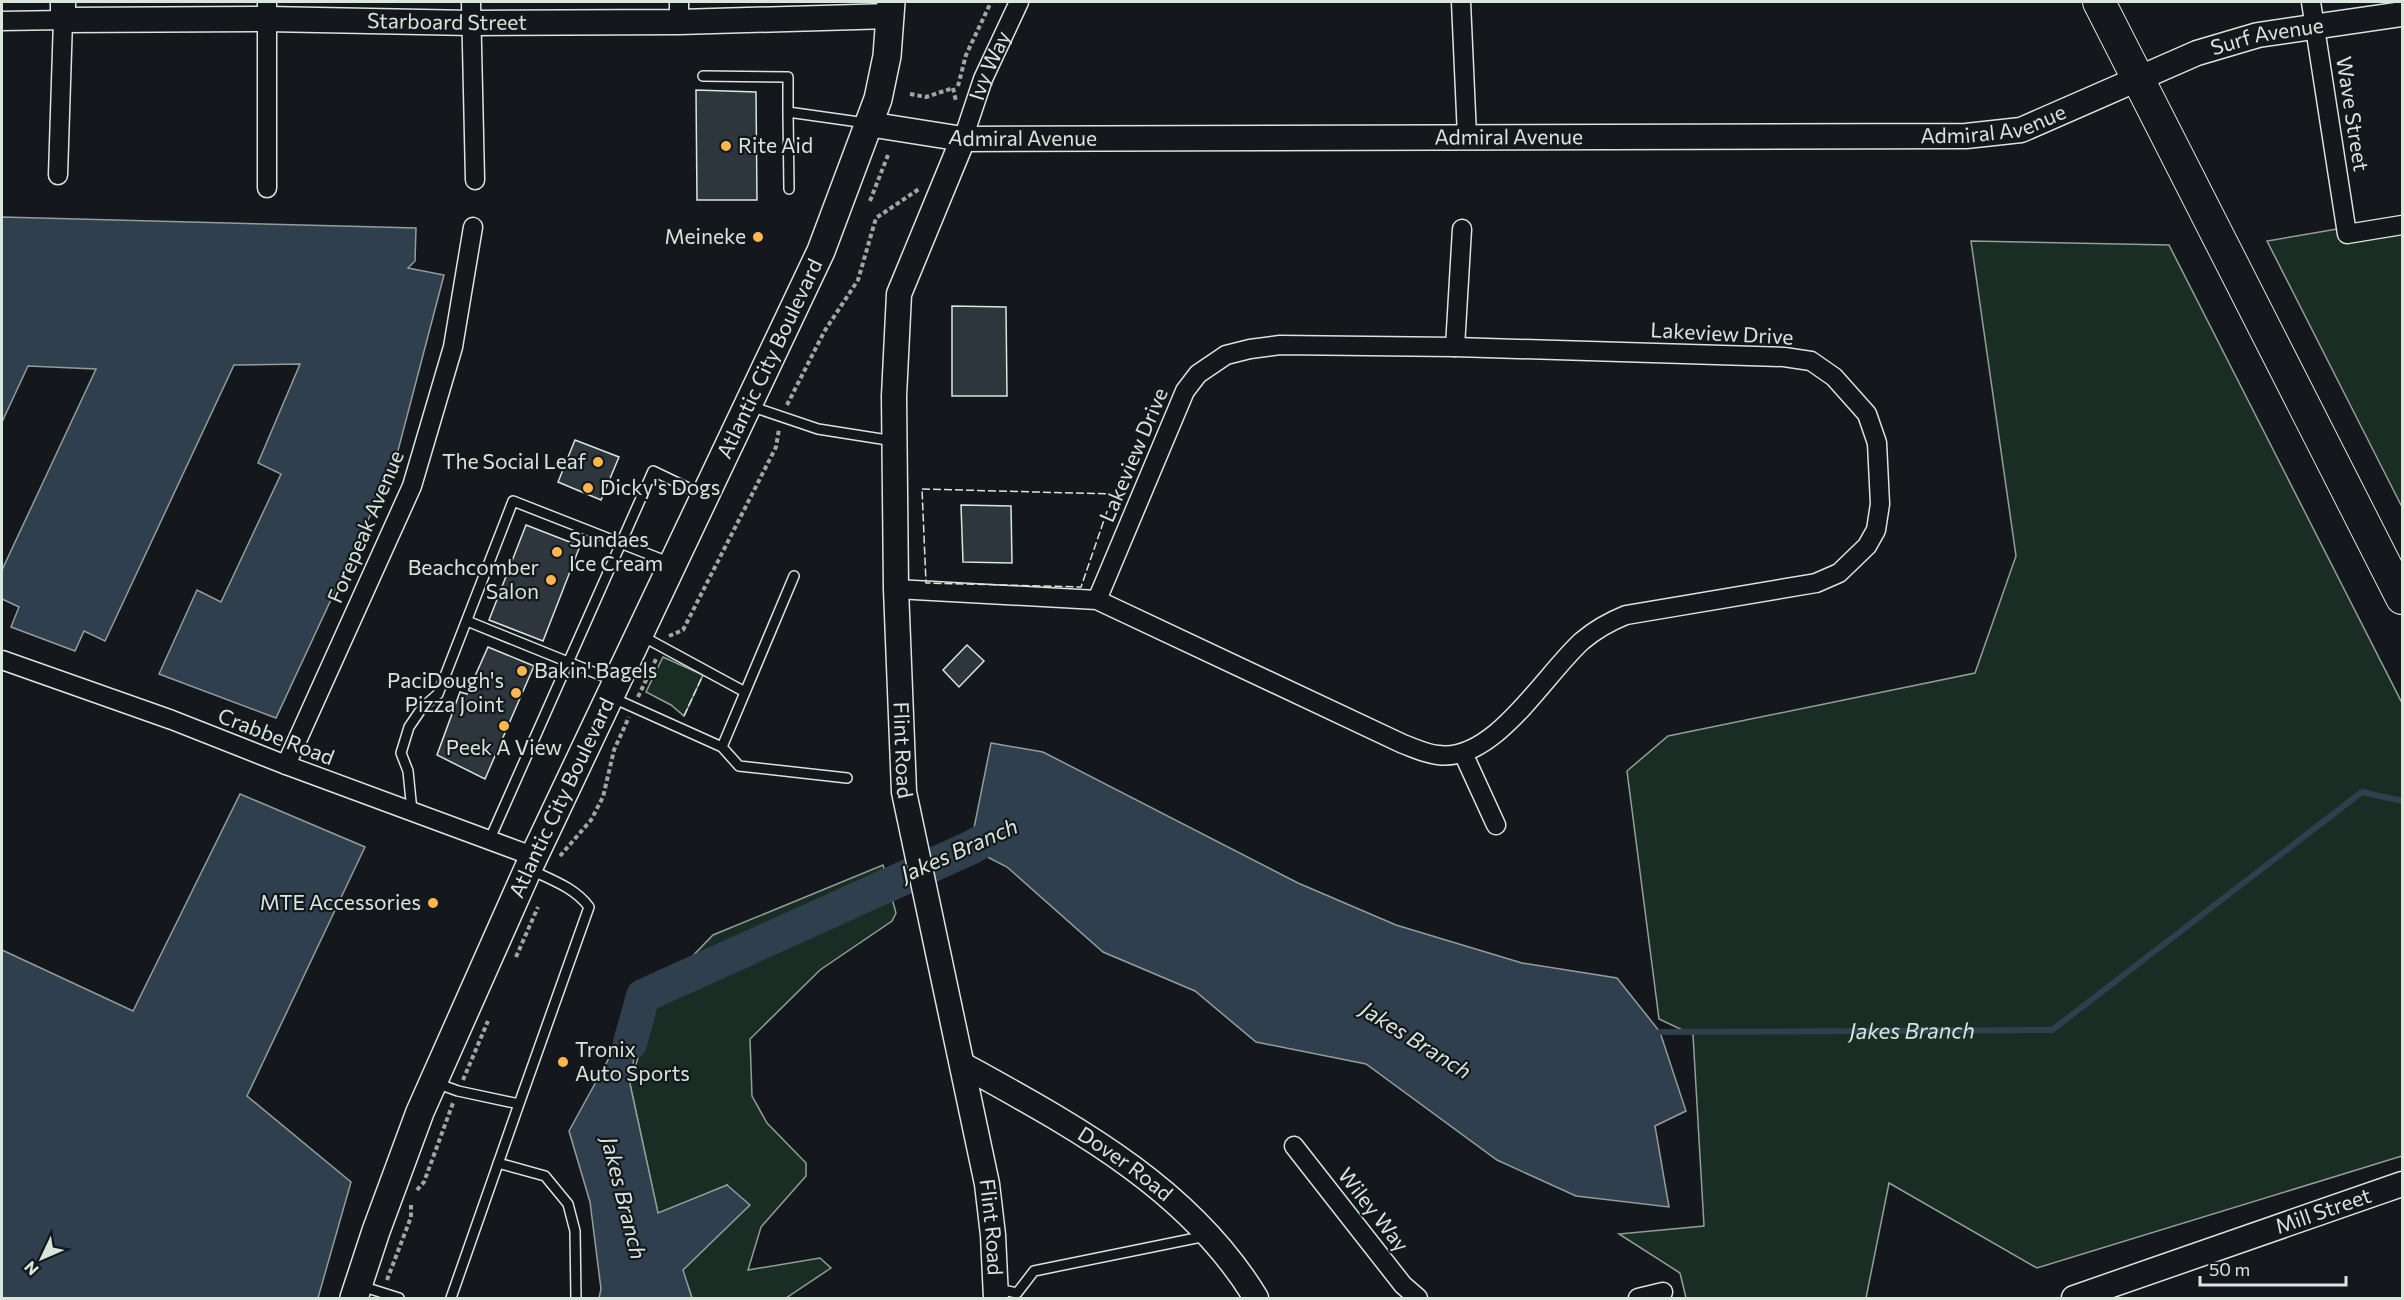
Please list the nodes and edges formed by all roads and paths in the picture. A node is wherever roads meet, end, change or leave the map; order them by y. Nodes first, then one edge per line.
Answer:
1 (992, 2) edge
2 (1019, 2) edge
3 (1461, 2) edge
4 (2099, 2) edge
5 (2311, 2) edge
6 (891, 9) edge
7 (267, 10) edge
8 (63, 11) edge
9 (472, 12) edge
10 (680, 12) edge
11 (2403, 14) edge
12 (2, 21) edge
13 (2316, 28) junction
14 (703, 76) dead end
15 (2138, 77) junction
16 (983, 79) junction
17 (958, 86) junction
18 (910, 94) dead end
19 (788, 112) junction
20 (868, 124) junction
21 (1467, 136) junction
22 (963, 139) junction
23 (888, 155) dead end
24 (58, 175) dead end
25 (475, 180) dead end
26 (267, 188) dead end
27 (789, 189) dead end
28 (937, 200) joint
29 (870, 201) dead end
30 (2403, 225) edge
31 (473, 227) dead end
32 (1462, 229) dead end
33 (1455, 347) junction
34 (748, 406) junction
35 (894, 441) junction
36 (705, 496) junction
37 (622, 543) junction
38 (673, 564) junction
39 (794, 576) dead end
40 (896, 589) junction
41 (2403, 598) edge
42 (1097, 600) junction
43 (467, 621) junction
44 (639, 635) junction
45 (656, 659) dead end
46 (2, 660) edge
47 (570, 663) junction
48 (622, 691) junction
49 (745, 692) junction
50 (627, 722) dead end
51 (722, 747) junction
52 (1462, 753) junction
53 (286, 765) junction
54 (847, 778) dead end
55 (412, 811) junction
56 (1496, 825) dead end
57 (489, 842) junction
58 (538, 868) junction
59 (513, 964) dead end
60 (489, 1018) dead end
61 (963, 1065) junction
62 (446, 1087) junction
63 (519, 1104) junction
64 (1294, 1146) dead end
65 (498, 1163) junction
66 (2403, 1184) edge
67 (1209, 1236) junction
68 (365, 1292) edge
69 (1663, 1292) dead end
70 (996, 1294) edge
71 (399, 1299) edge
72 (451, 1299) edge
73 (576, 1299) edge
74 (1256, 1299) edge
75 (1418, 1299) edge
76 (1638, 1299) edge
77 (2074, 1299) edge

1 - 17 path
2 - 16 street, Ivy Way
3 - 21 street
4 - 15 highway
5 - 13 street, Wave Street
6 - 10 street, Starboard Street
6 - 20 main road, Atlantic City Boulevard
7 - 8 street, Starboard Street
7 - 9 street, Starboard Street
7 - 26 street
8 - 12 street, Starboard Street
8 - 24 street
9 - 10 street, Starboard Street
9 - 25 street
11 - 13 street, Surf Avenue
13 - 15 street, Surf Avenue
13 - 30 street, Wave Street
14 - 19 lane
15 - 21 street, Admiral Avenue
15 - 41 highway
16 - 17 path
16 - 22 street, Ivy Way
17 - 18 path
19 - 20 lane
19 - 27 lane
20 - 22 street, Admiral Avenue
20 - 34 main road, Atlantic City Boulevard
21 - 22 street, Admiral Avenue
22 - 28 street, Ivy Way
23 - 29 path
28 - 35 street, Flint Road
31 - 53 street, Forepeak Avenue
32 - 33 street
33 - 42 street, Lakeview Drive
33 - 52 street, Lakeview Drive
34 - 35 lane
34 - 36 main road, Atlantic City Boulevard
35 - 40 street, Flint Road
36 - 37 lane
36 - 38 main road, Atlantic City Boulevard
37 - 38 lane
37 - 43 lane
37 - 47 lane
38 - 44 main road, Atlantic City Boulevard
39 - 49 lane
40 - 42 street
40 - 61 street, Flint Road
42 - 52 street
43 - 47 lane
43 - 55 lane
44 - 48 main road, Atlantic City Boulevard
44 - 49 lane
45 - 48 path
46 - 53 street, Crabbe Road
47 - 48 lane
47 - 57 lane
48 - 51 lane
48 - 58 main road, Atlantic City Boulevard
49 - 51 lane
50 - 58 path
51 - 54 lane
52 - 56 street
53 - 55 street, Crabbe Road
55 - 57 street, Crabbe Road
57 - 58 street, Crabbe Road
58 - 59 path
58 - 62 main road, Atlantic City Boulevard
58 - 63 lane
60 - 62 path
61 - 67 street, Dover Road
61 - 70 street, Flint Road
62 - 63 lane
62 - 68 path
62 - 68 main road, Atlantic City Boulevard
63 - 65 lane
64 - 75 street, Wiley Way
65 - 72 lane
65 - 73 lane
66 - 77 street, Mill Street
67 - 70 lane
67 - 74 street, Dover Road
68 - 71 lane
69 - 76 street

